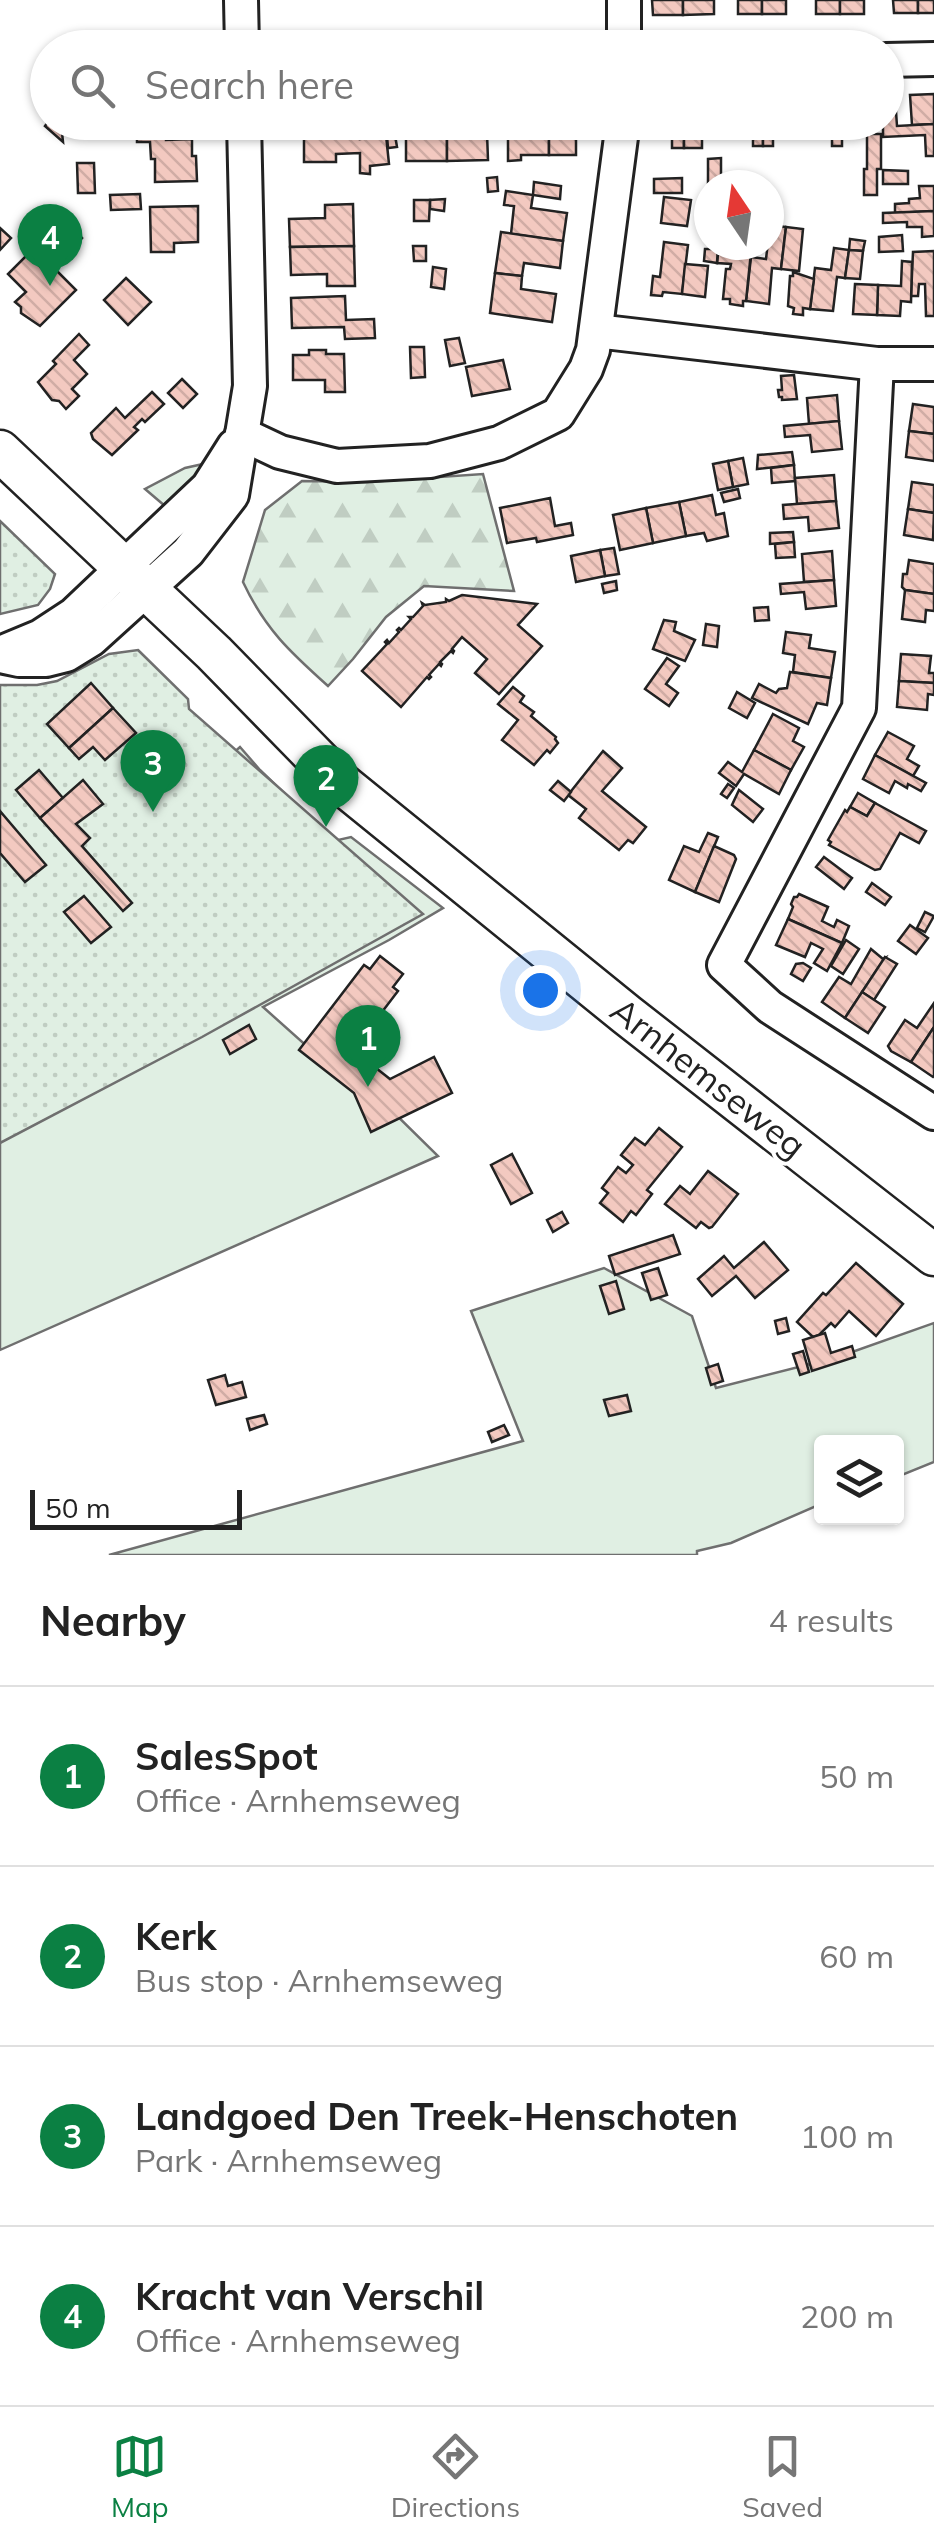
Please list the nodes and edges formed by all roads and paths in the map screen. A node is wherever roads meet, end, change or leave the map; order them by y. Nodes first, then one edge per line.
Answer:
1 (240, 0) edge
2 (624, 0) edge
3 (241, 30) edge
4 (624, 30) edge
5 (904, 60) edge
6 (934, 60) edge
7 (244, 140) edge
8 (621, 140) edge
9 (596, 331) junction
10 (877, 364) junction
11 (934, 364) edge
12 (242, 434) junction
13 (0, 451) edge
14 (135, 578) junction
15 (0, 655) edge
16 (934, 1113) edge
17 (934, 1256) edge

1 - 3 street
2 - 4 street
5 - 6 street
7 - 12 street
8 - 9 street
9 - 10 street
9 - 12 street
10 - 11 street
10 - 16 street
12 - 14 street
13 - 14 main road, Arnhemseweg
14 - 15 street
14 - 17 main road, Arnhemseweg

